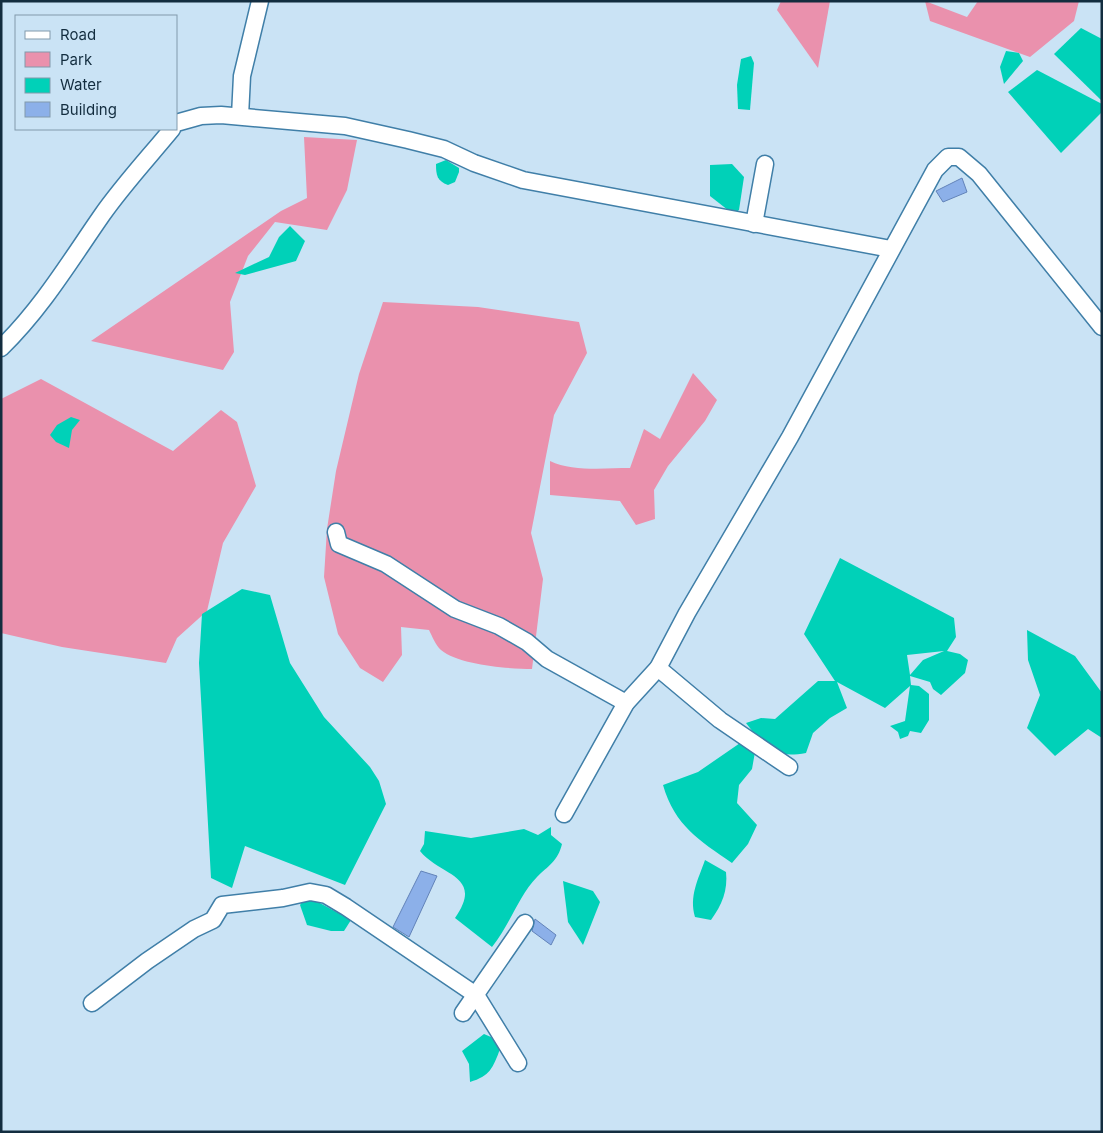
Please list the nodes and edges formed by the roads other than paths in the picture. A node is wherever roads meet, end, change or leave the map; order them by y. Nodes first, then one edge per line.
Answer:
1 (260, 1) edge
2 (240, 116) junction
3 (178, 122) edge
4 (171, 130) edge
5 (766, 164) dead end
6 (754, 224) junction
7 (891, 249) junction
8 (1102, 326) edge
9 (1, 348) edge
10 (336, 532) dead end
11 (658, 668) junction
12 (626, 703) junction
13 (789, 767) dead end
14 (564, 814) dead end
15 (525, 923) dead end
16 (476, 995) junction
17 (92, 1003) dead end
18 (464, 1014) dead end
19 (518, 1063) dead end

1 - 2 street
2 - 3 street
2 - 6 street
4 - 9 street
5 - 6 street
6 - 7 street
7 - 8 street
7 - 11 street
10 - 12 street
11 - 12 street
11 - 13 street
12 - 14 street
15 - 16 street
16 - 17 street
16 - 18 street
16 - 19 street

